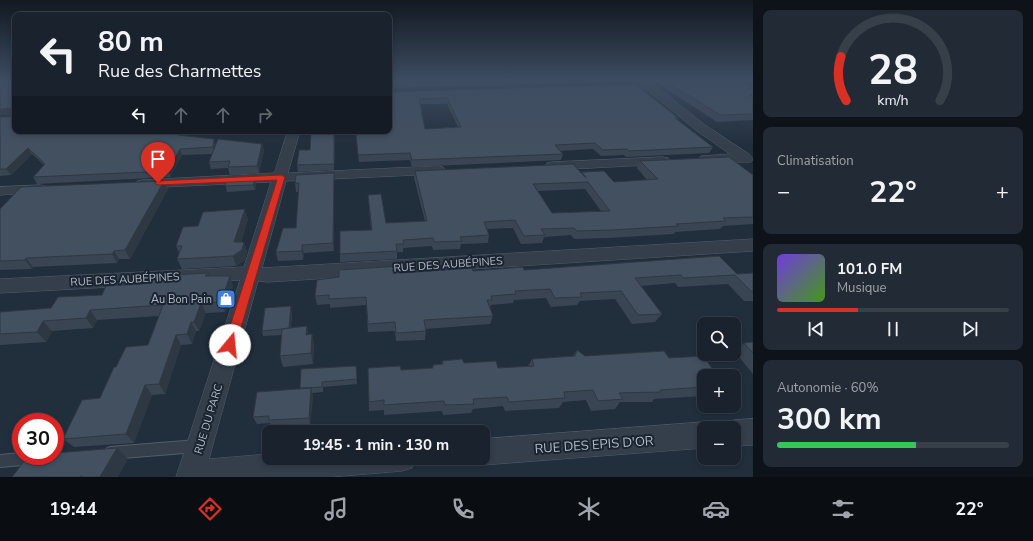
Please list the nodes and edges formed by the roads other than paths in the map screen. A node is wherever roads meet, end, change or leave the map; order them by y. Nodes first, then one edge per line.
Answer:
1 (669, 102) edge
2 (293, 134) edge
3 (695, 159) edge
4 (680, 160) edge
5 (748, 160) edge
6 (538, 166) edge
7 (451, 170) edge
8 (281, 177) junction
9 (126, 184) edge
10 (55, 188) edge
11 (0, 191) edge
12 (753, 245) edge
13 (252, 274) junction
14 (0, 286) edge
15 (753, 432) edge
16 (741, 433) edge
17 (697, 437) edge
18 (200, 446) junction
19 (490, 451) edge
20 (100, 454) edge
21 (12, 460) edge
22 (0, 461) edge
23 (315, 465) edge
24 (191, 475) edge

1 - 5 street
2 - 8 street, RUE DU PARC
3 - 5 street
4 - 6 street
7 - 8 street
8 - 9 street
8 - 13 street, RUE DU PARC
10 - 11 street
12 - 13 street, RUE DES AUBÉPINES
13 - 14 street, RUE DES AUBÉPINES
13 - 18 street, RUE DU PARC
15 - 16 street
17 - 19 street, RUE DES EPIS D'OR
18 - 20 lane
18 - 24 street, RUE DU PARC
21 - 22 lane
23 - 24 street

